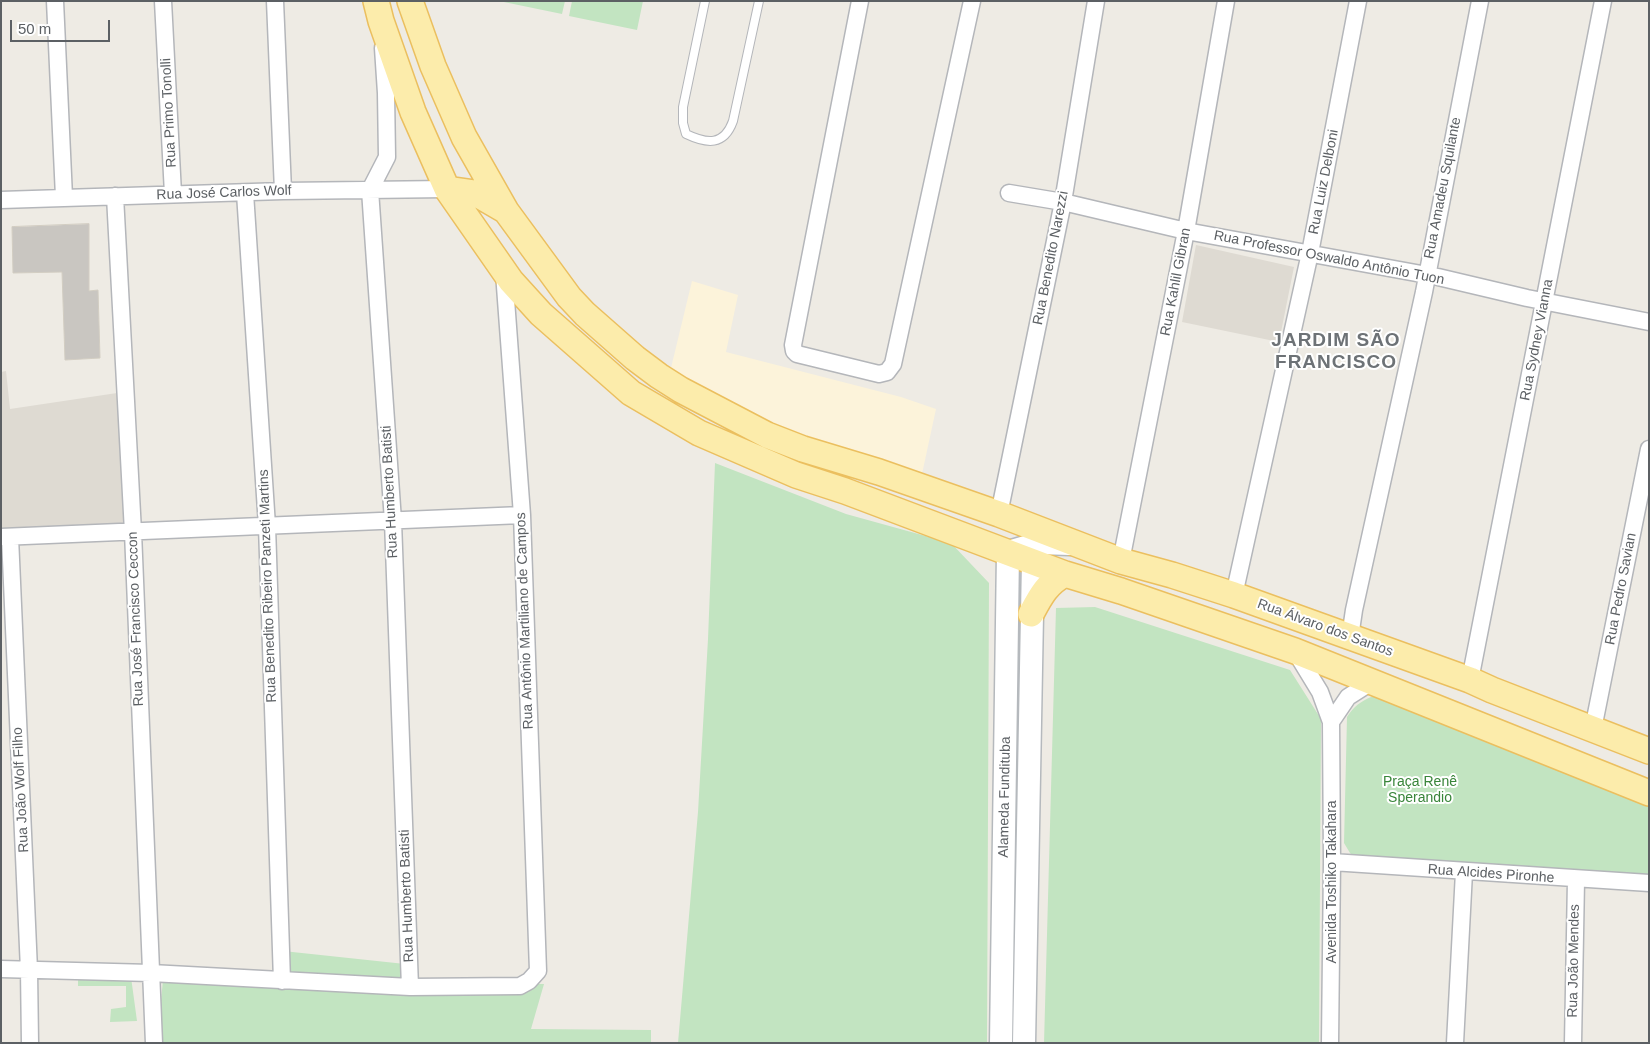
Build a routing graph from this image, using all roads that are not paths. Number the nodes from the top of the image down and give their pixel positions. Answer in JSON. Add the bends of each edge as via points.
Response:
{"nodes":[{"id":1,"x":55,"y":1,"type":"edge"},
{"id":2,"x":163,"y":1,"type":"edge"},
{"id":3,"x":274,"y":1,"type":"edge"},
{"id":4,"x":410,"y":1,"type":"edge"},
{"id":5,"x":706,"y":1,"type":"edge"},
{"id":6,"x":758,"y":1,"type":"edge"},
{"id":7,"x":860,"y":1,"type":"edge"},
{"id":8,"x":972,"y":1,"type":"edge"},
{"id":9,"x":1096,"y":1,"type":"edge"},
{"id":10,"x":1226,"y":1,"type":"edge"},
{"id":11,"x":1358,"y":1,"type":"edge"},
{"id":12,"x":1480,"y":1,"type":"edge"},
{"id":13,"x":1603,"y":1,"type":"edge"},
{"id":14,"x":378,"y":11,"type":"edge"},
{"id":15,"x":447,"y":189,"type":"junction"},
{"id":16,"x":283,"y":190,"type":"junction"},
{"id":17,"x":370,"y":190,"type":"junction"},
{"id":18,"x":1009,"y":192,"type":"dead end"},
{"id":19,"x":245,"y":193,"type":"junction"},
{"id":20,"x":172,"y":194,"type":"junction"},
{"id":21,"x":115,"y":196,"type":"junction"},
{"id":22,"x":64,"y":197,"type":"junction"},
{"id":23,"x":1,"y":200,"type":"edge"},
{"id":24,"x":1063,"y":202,"type":"junction"},
{"id":25,"x":506,"y":211,"type":"junction"},
{"id":26,"x":1186,"y":231,"type":"junction"},
{"id":27,"x":1310,"y":253,"type":"junction"},
{"id":28,"x":504,"y":271,"type":"junction"},
{"id":29,"x":1426,"y":276,"type":"junction"},
{"id":30,"x":1544,"y":302,"type":"junction"},
{"id":31,"x":1649,"y":322,"type":"edge"},
{"id":32,"x":803,"y":449,"type":"junction"},
{"id":33,"x":1649,"y":449,"type":"edge"},
{"id":34,"x":796,"y":475,"type":"junction"},
{"id":35,"x":991,"y":511,"type":"junction"},
{"id":36,"x":522,"y":515,"type":"junction"},
{"id":37,"x":393,"y":521,"type":"junction"},
{"id":38,"x":267,"y":526,"type":"junction"},
{"id":39,"x":133,"y":532,"type":"junction"},
{"id":40,"x":6,"y":537,"type":"edge"},
{"id":41,"x":981,"y":542,"type":"junction"},
{"id":42,"x":1079,"y":545,"type":"junction"},
{"id":43,"x":1022,"y":553,"type":"junction"},
{"id":44,"x":1121,"y":561,"type":"junction"},
{"id":45,"x":1065,"y":574,"type":"junction"},
{"id":46,"x":1234,"y":596,"type":"junction"},
{"id":47,"x":1031,"y":614,"type":"junction"},
{"id":48,"x":1007,"y":626,"type":"junction"},
{"id":49,"x":1350,"y":637,"type":"junction"},
{"id":50,"x":1295,"y":651,"type":"junction"},
{"id":51,"x":1470,"y":680,"type":"junction"},
{"id":52,"x":1373,"y":681,"type":"junction"},
{"id":53,"x":1331,"y":722,"type":"junction"},
{"id":54,"x":1593,"y":729,"type":"junction"},
{"id":55,"x":1649,"y":751,"type":"edge"},
{"id":56,"x":1571,"y":762,"type":"junction"},
{"id":57,"x":1649,"y":793,"type":"edge"},
{"id":58,"x":1332,"y":862,"type":"junction"},
{"id":59,"x":1464,"y":872,"type":"junction"},
{"id":60,"x":1576,"y":880,"type":"junction"},
{"id":61,"x":1649,"y":883,"type":"edge"},
{"id":62,"x":1,"y":969,"type":"edge"},
{"id":63,"x":29,"y":970,"type":"junction"},
{"id":64,"x":151,"y":973,"type":"junction"},
{"id":65,"x":282,"y":981,"type":"junction"},
{"id":66,"x":410,"y":987,"type":"junction"},
{"id":67,"x":30,"y":1043,"type":"edge"},
{"id":68,"x":154,"y":1043,"type":"edge"},
{"id":69,"x":1000,"y":1043,"type":"edge"},
{"id":70,"x":1024,"y":1043,"type":"edge"},
{"id":71,"x":1330,"y":1043,"type":"edge"},
{"id":72,"x":1455,"y":1043,"type":"edge"},
{"id":73,"x":1573,"y":1043,"type":"edge"}],
"edges":[{"from":1,"to":22,"type":"street"},
{"from":2,"to":20,"type":"street","name":"Rua Primo Tonolli"},
{"from":3,"to":16,"type":"street"},
{"from":4,"to":25,"type":"main road","name":"Rua Álvaro dos Santos","via":[[433,66],[464,137]]},
{"from":5,"to":6,"type":"lane","via":[[683,107],[686,134],[700,141],[717,141],[729,132]]},
{"from":7,"to":8,"type":"street","via":[[793,345],[796,354],[880,374],[887,372],[893,364]]},
{"from":9,"to":24,"type":"street","name":"Rua Benedito Narezzi"},
{"from":10,"to":26,"type":"street","name":"Rua Kahlil Gibran"},
{"from":11,"to":27,"type":"street","name":"Rua Luiz Delboni"},
{"from":12,"to":29,"type":"street","name":"Rua Amadeu Squilante"},
{"from":13,"to":30,"type":"street","name":"Rua Sydney Vianna"},
{"from":14,"to":15,"type":"main road","via":[[413,112]]},
{"from":14,"to":17,"type":"street","via":[[386,93],[387,157]]},
{"from":15,"to":17,"type":"street","name":"Rua José Carlos Wolf"},
{"from":15,"to":25,"type":"main road","via":[[474,193]]},
{"from":15,"to":28,"type":"main road"},
{"from":16,"to":17,"type":"street","name":"Rua José Carlos Wolf"},
{"from":16,"to":19,"type":"street","name":"Rua José Carlos Wolf"},
{"from":17,"to":37,"type":"street","name":"Rua Humberto Batisti"},
{"from":18,"to":24,"type":"street","name":"Rua Professor Oswaldo Antônio Tuon"},
{"from":19,"to":20,"type":"street","name":"Rua José Carlos Wolf"},
{"from":19,"to":38,"type":"street","name":"Rua Benedito Ribeiro Panzeti Martins"},
{"from":20,"to":21,"type":"street","name":"Rua José Carlos Wolf"},
{"from":21,"to":22,"type":"street","name":"Rua José Carlos Wolf"},
{"from":21,"to":39,"type":"street","name":"Rua José Francisco Ceccon"},
{"from":22,"to":23,"type":"street","name":"Rua José Carlos Wolf"},
{"from":24,"to":26,"type":"street","name":"Rua Professor Oswaldo Antônio Tuon"},
{"from":24,"to":35,"type":"street","name":"Rua Benedito Narezzi"},
{"from":25,"to":32,"type":"main road","name":"Rua Álvaro dos Santos","via":[[569,297],[635,358],[681,390],[767,435]]},
{"from":26,"to":27,"type":"street","name":"Rua Professor Oswaldo Antônio Tuon"},
{"from":26,"to":44,"type":"street","name":"Rua Kahlil Gibran"},
{"from":27,"to":29,"type":"street","name":"Rua Professor Oswaldo Antônio Tuon"},
{"from":27,"to":46,"type":"street","name":"Rua Luiz Delboni"},
{"from":28,"to":34,"type":"main road","via":[[541,314],[631,393],[699,433]]},
{"from":28,"to":36,"type":"street","name":"Rua Antônio Martiliano de Campos"},
{"from":29,"to":30,"type":"street","name":"Rua Professor Oswaldo Antônio Tuon"},
{"from":29,"to":49,"type":"street","name":"Rua Amadeu Squilante"},
{"from":30,"to":31,"type":"street","name":"Rua Professor Oswaldo Antônio Tuon"},
{"from":30,"to":51,"type":"street","name":"Rua Sydney Vianna"},
{"from":32,"to":34,"type":"main road"},
{"from":32,"to":35,"type":"main road","name":"Rua Álvaro dos Santos"},
{"from":33,"to":54,"type":"street","name":"Rua Pedro Savian"},
{"from":34,"to":41,"type":"main road"},
{"from":35,"to":42,"type":"main road","name":"Rua Álvaro dos Santos"},
{"from":35,"to":43,"type":"main road"},
{"from":36,"to":37,"type":"street"},
{"from":36,"to":66,"type":"street","name":"Rua Antônio Martiliano de Campos","via":[[538,971],[520,986]]},
{"from":37,"to":38,"type":"street"},
{"from":37,"to":66,"type":"street","name":"Rua Humberto Batisti"},
{"from":38,"to":39,"type":"street"},
{"from":38,"to":65,"type":"street","name":"Rua Benedito Ribeiro Panzeti Martins"},
{"from":39,"to":40,"type":"street"},
{"from":39,"to":64,"type":"street","name":"Rua José Francisco Ceccon"},
{"from":40,"to":63,"type":"street","name":"Rua João Wolf Filho"},
{"from":41,"to":43,"type":"main road"},
{"from":41,"to":48,"type":"main road","via":[[992,556],[1000,575]]},
{"from":42,"to":43,"type":"main road","via":[[1039,543]]},
{"from":42,"to":44,"type":"main road","name":"Rua Álvaro dos Santos"},
{"from":43,"to":45,"type":"main road"},
{"from":43,"to":47,"type":"main road","name":"Alameda Fundituba"},
{"from":43,"to":48,"type":"main road","name":"Alameda Fundituba"},
{"from":44,"to":46,"type":"main road","name":"Rua Álvaro dos Santos","via":[[1172,574]]},
{"from":45,"to":47,"type":"main road","via":[[1042,592]]},
{"from":45,"to":50,"type":"main road"},
{"from":46,"to":49,"type":"main road","name":"Rua Álvaro dos Santos"},
{"from":47,"to":70,"type":"main road","name":"Alameda Fundituba"},
{"from":48,"to":69,"type":"main road","name":"Alameda Fundituba"},
{"from":49,"to":51,"type":"main road","name":"Rua Álvaro dos Santos"},
{"from":50,"to":52,"type":"main road"},
{"from":50,"to":53,"type":"street","name":"Avenida Toshiko Takahara","via":[[1320,692]]},
{"from":51,"to":54,"type":"main road","name":"Rua Álvaro dos Santos"},
{"from":52,"to":53,"type":"street","via":[[1348,698]]},
{"from":52,"to":56,"type":"main road"},
{"from":53,"to":58,"type":"street","name":"Avenida Toshiko Takahara"},
{"from":54,"to":55,"type":"main road","name":"Rua Álvaro dos Santos"},
{"from":54,"to":56,"type":"main road"},
{"from":56,"to":57,"type":"main road"},
{"from":58,"to":59,"type":"street","name":"Rua Alcides Pironhe"},
{"from":58,"to":71,"type":"street","name":"Avenida Toshiko Takahara"},
{"from":59,"to":60,"type":"street","name":"Rua Alcides Pironhe"},
{"from":59,"to":72,"type":"street"},
{"from":60,"to":61,"type":"street","name":"Rua Alcides Pironhe"},
{"from":60,"to":73,"type":"street","name":"Rua João Mendes"},
{"from":62,"to":63,"type":"street"},
{"from":63,"to":64,"type":"street"},
{"from":63,"to":67,"type":"street","name":"Rua João Wolf Filho"},
{"from":64,"to":65,"type":"street"},
{"from":64,"to":68,"type":"street","name":"Rua José Francisco Ceccon"},
{"from":65,"to":66,"type":"street"}]}
